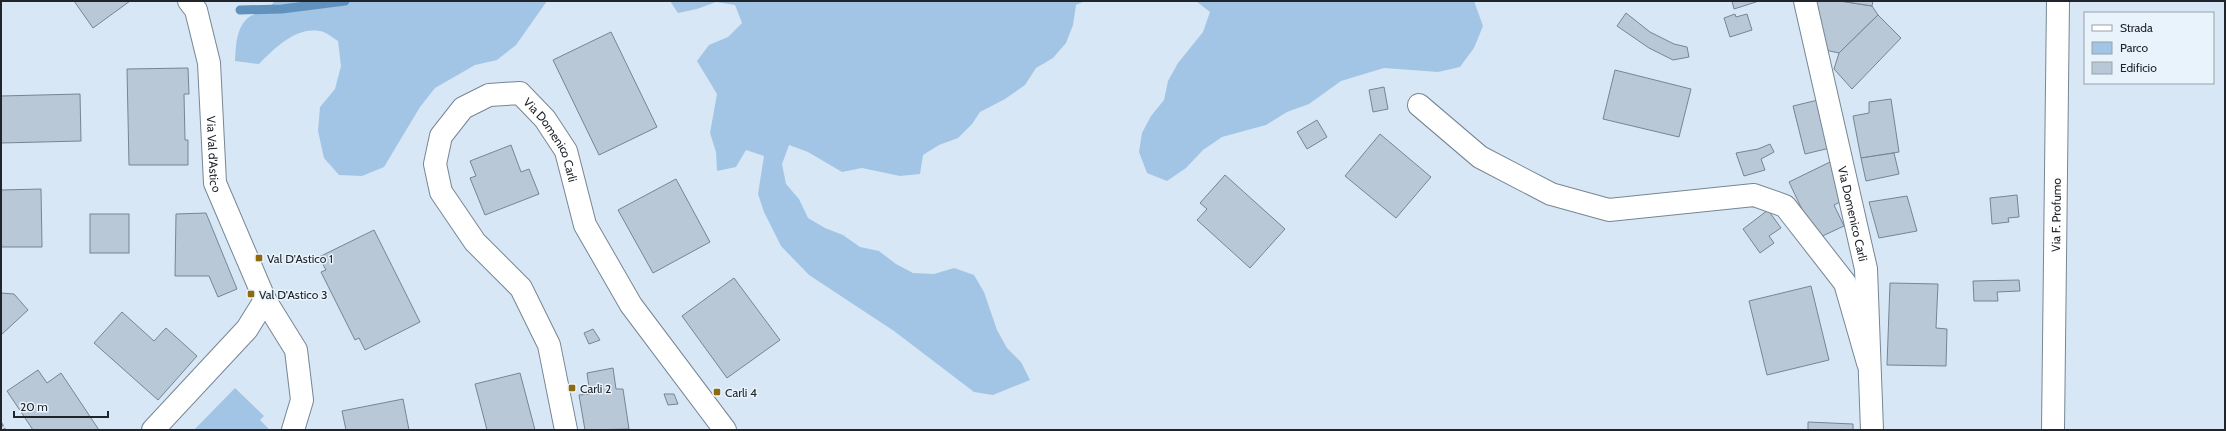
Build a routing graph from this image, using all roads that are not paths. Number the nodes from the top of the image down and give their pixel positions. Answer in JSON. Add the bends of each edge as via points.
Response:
{"nodes":[{"id":1,"x":188,"y":1,"type":"edge"},
{"id":2,"x":1805,"y":1,"type":"edge"},
{"id":3,"x":2058,"y":1,"type":"edge"},
{"id":4,"x":1419,"y":105,"type":"dead end"},
{"id":5,"x":265,"y":300,"type":"junction"},
{"id":6,"x":1868,"y":363,"type":"junction"},
{"id":7,"x":153,"y":430,"type":"edge"},
{"id":8,"x":293,"y":430,"type":"edge"},
{"id":9,"x":566,"y":430,"type":"edge"},
{"id":10,"x":725,"y":430,"type":"edge"},
{"id":11,"x":1872,"y":430,"type":"edge"},
{"id":12,"x":2053,"y":430,"type":"edge"}],
"edges":[{"from":1,"to":5,"type":"street","name":"Via Val d'Astico","via":[[196,10],[209,63],[215,183]]},
{"from":2,"to":6,"type":"street","name":"Via Domenico Carli","via":[[1866,269]]},
{"from":3,"to":12,"type":"street","name":"Via F. Profumo"},
{"from":4,"to":6,"type":"street","via":[[1480,157],[1551,194],[1608,210],[1754,195],[1785,206],[1846,283]]},
{"from":5,"to":7,"type":"street","via":[[247,329]]},
{"from":5,"to":8,"type":"street","name":"Via Val d'Astico","via":[[296,350],[302,400]]},
{"from":6,"to":11,"type":"street","name":"Via Domenico Carli"},
{"from":9,"to":10,"type":"street","name":"Via Domenico Carli","via":[[549,345],[521,288],[475,242],[441,192],[435,164],[441,136],[463,108],[489,95],[520,93],[546,119],[566,151],[585,225],[631,305]]}]}
